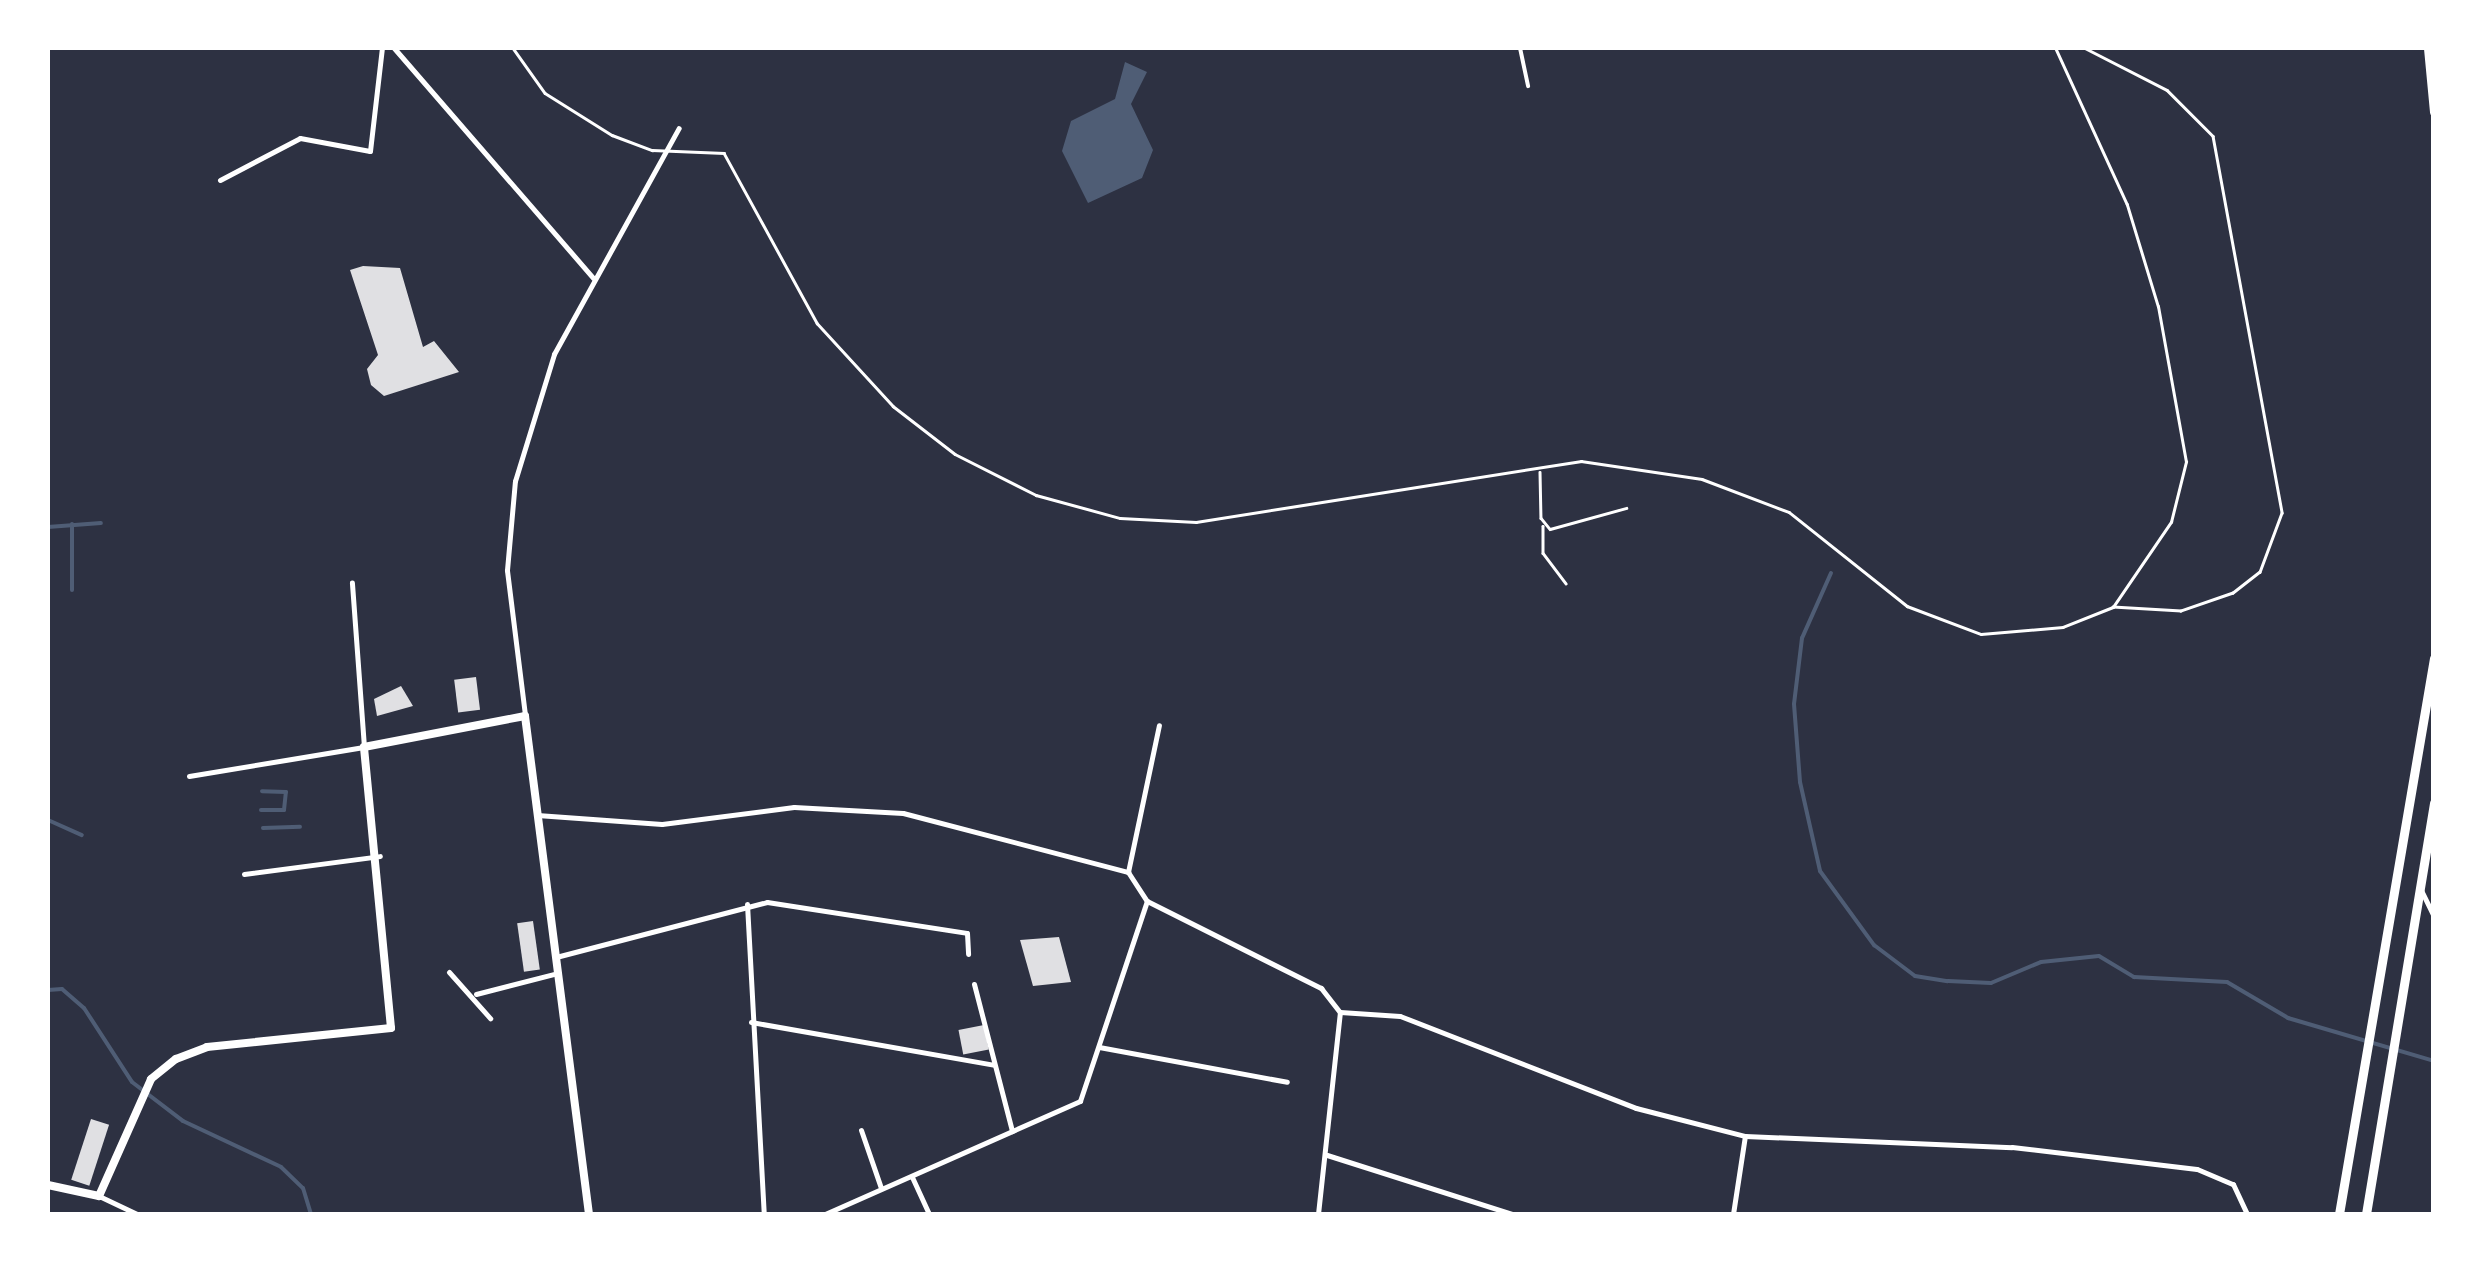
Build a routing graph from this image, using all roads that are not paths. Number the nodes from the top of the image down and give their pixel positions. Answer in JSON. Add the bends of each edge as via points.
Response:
{"nodes":[{"id":1,"x":382,"y":48,"type":"edge"},
{"id":2,"x":394,"y":48,"type":"edge"},
{"id":3,"x":513,"y":48,"type":"edge"},
{"id":4,"x":1520,"y":48,"type":"edge"},
{"id":5,"x":2055,"y":48,"type":"edge"},
{"id":6,"x":2085,"y":48,"type":"edge"},
{"id":7,"x":2428,"y":48,"type":"edge"},
{"id":8,"x":1528,"y":86,"type":"dead end"},
{"id":9,"x":2434,"y":112,"type":"edge"},
{"id":10,"x":679,"y":128,"type":"dead end"},
{"id":11,"x":671,"y":149,"type":"junction"},
{"id":12,"x":220,"y":180,"type":"dead end"},
{"id":13,"x":593,"y":278,"type":"junction"},
{"id":14,"x":1540,"y":469,"type":"junction"},
{"id":15,"x":1626,"y":508,"type":"dead end"},
{"id":16,"x":1544,"y":525,"type":"junction"},
{"id":17,"x":352,"y":582,"type":"dead end"},
{"id":18,"x":1566,"y":583,"type":"dead end"},
{"id":19,"x":2113,"y":607,"type":"junction"},
{"id":20,"x":2434,"y":658,"type":"edge"},
{"id":21,"x":525,"y":716,"type":"junction"},
{"id":22,"x":1159,"y":725,"type":"dead end"},
{"id":23,"x":364,"y":747,"type":"junction"},
{"id":24,"x":189,"y":776,"type":"dead end"},
{"id":25,"x":2434,"y":802,"type":"edge"},
{"id":26,"x":538,"y":815,"type":"junction"},
{"id":27,"x":380,"y":856,"type":"junction"},
{"id":28,"x":1128,"y":872,"type":"junction"},
{"id":29,"x":244,"y":874,"type":"dead end"},
{"id":30,"x":2419,"y":887,"type":"junction"},
{"id":31,"x":1147,"y":901,"type":"junction"},
{"id":32,"x":747,"y":904,"type":"junction"},
{"id":33,"x":2434,"y":917,"type":"edge"},
{"id":34,"x":968,"y":954,"type":"dead end"},
{"id":35,"x":556,"y":957,"type":"junction"},
{"id":36,"x":449,"y":972,"type":"dead end"},
{"id":37,"x":558,"y":973,"type":"junction"},
{"id":38,"x":974,"y":984,"type":"dead end"},
{"id":39,"x":476,"y":994,"type":"junction"},
{"id":40,"x":1340,"y":1012,"type":"junction"},
{"id":41,"x":490,"y":1018,"type":"dead end"},
{"id":42,"x":751,"y":1022,"type":"junction"},
{"id":43,"x":1099,"y":1048,"type":"junction"},
{"id":44,"x":994,"y":1064,"type":"junction"},
{"id":45,"x":1288,"y":1082,"type":"dead end"},
{"id":46,"x":861,"y":1130,"type":"dead end"},
{"id":47,"x":1012,"y":1133,"type":"junction"},
{"id":48,"x":1745,"y":1136,"type":"junction"},
{"id":49,"x":1327,"y":1156,"type":"junction"},
{"id":50,"x":912,"y":1177,"type":"junction"},
{"id":51,"x":48,"y":1185,"type":"edge"},
{"id":52,"x":881,"y":1188,"type":"junction"},
{"id":53,"x":100,"y":1196,"type":"junction"},
{"id":54,"x":137,"y":1214,"type":"edge"},
{"id":55,"x":589,"y":1214,"type":"edge"},
{"id":56,"x":764,"y":1214,"type":"edge"},
{"id":57,"x":825,"y":1214,"type":"edge"},
{"id":58,"x":929,"y":1214,"type":"edge"},
{"id":59,"x":1318,"y":1214,"type":"edge"},
{"id":60,"x":1512,"y":1214,"type":"edge"},
{"id":61,"x":1733,"y":1214,"type":"edge"},
{"id":62,"x":2247,"y":1214,"type":"edge"},
{"id":63,"x":2339,"y":1214,"type":"edge"},
{"id":64,"x":2366,"y":1214,"type":"edge"}],
"edges":[{"from":1,"to":12,"type":"street","via":[[370,150],[300,138]]},
{"from":2,"to":13,"type":"street"},
{"from":3,"to":11,"type":"lane","via":[[524,71],[574,112],[635,145]]},
{"from":4,"to":8,"type":"street"},
{"from":5,"to":19,"type":"lane","via":[[2127,205],[2158,307],[2186,462],[2172,522]]},
{"from":6,"to":19,"type":"lane","via":[[2168,90],[2213,136],[2281,496],[2276,545],[2233,592],[2180,611]]},
{"from":7,"to":9,"type":"highway"},
{"from":10,"to":11,"type":"street"},
{"from":11,"to":13,"type":"street"},
{"from":11,"to":14,"type":"lane","via":[[724,153],[785,277],[893,406],[955,454],[1036,495],[1120,518],[1196,522]]},
{"from":13,"to":21,"type":"street","via":[[534,406],[508,517]]},
{"from":14,"to":16,"type":"lane"},
{"from":14,"to":19,"type":"lane","via":[[1581,461],[1702,479],[1789,512],[1907,606],[1980,634],[2063,627]]},
{"from":15,"to":16,"type":"lane","via":[[1565,531]]},
{"from":16,"to":18,"type":"lane","via":[[1543,553]]},
{"from":17,"to":23,"type":"street","via":[[352,680]]},
{"from":20,"to":63,"type":"highway"},
{"from":21,"to":23,"type":"street"},
{"from":21,"to":26,"type":"street"},
{"from":22,"to":28,"type":"street"},
{"from":23,"to":24,"type":"street"},
{"from":23,"to":27,"type":"street"},
{"from":25,"to":30,"type":"highway"},
{"from":26,"to":28,"type":"street","via":[[662,824],[869,808]]},
{"from":26,"to":35,"type":"street"},
{"from":27,"to":29,"type":"street"},
{"from":27,"to":53,"type":"street","via":[[391,1028],[208,1047],[151,1079]]},
{"from":28,"to":31,"type":"street"},
{"from":30,"to":33,"type":"street"},
{"from":30,"to":64,"type":"highway"},
{"from":31,"to":40,"type":"street","via":[[1322,988]]},
{"from":31,"to":43,"type":"street"},
{"from":32,"to":34,"type":"street","via":[[967,933]]},
{"from":32,"to":35,"type":"street"},
{"from":32,"to":42,"type":"street"},
{"from":35,"to":37,"type":"street"},
{"from":36,"to":39,"type":"street"},
{"from":37,"to":39,"type":"street"},
{"from":37,"to":55,"type":"street"},
{"from":38,"to":44,"type":"street"},
{"from":39,"to":41,"type":"street"},
{"from":40,"to":48,"type":"street","via":[[1436,1027],[1636,1108]]},
{"from":40,"to":49,"type":"street"},
{"from":42,"to":44,"type":"street"},
{"from":42,"to":56,"type":"street"},
{"from":43,"to":45,"type":"street"},
{"from":43,"to":47,"type":"street","via":[[1080,1101]]},
{"from":44,"to":47,"type":"street"},
{"from":46,"to":52,"type":"street"},
{"from":47,"to":50,"type":"street"},
{"from":48,"to":61,"type":"street"},
{"from":48,"to":62,"type":"street","via":[[2012,1146],[2196,1169],[2233,1184]]},
{"from":49,"to":59,"type":"street"},
{"from":49,"to":60,"type":"street"},
{"from":50,"to":52,"type":"street"},
{"from":50,"to":58,"type":"street"},
{"from":51,"to":53,"type":"street"},
{"from":52,"to":57,"type":"street"},
{"from":53,"to":54,"type":"street"}]}
